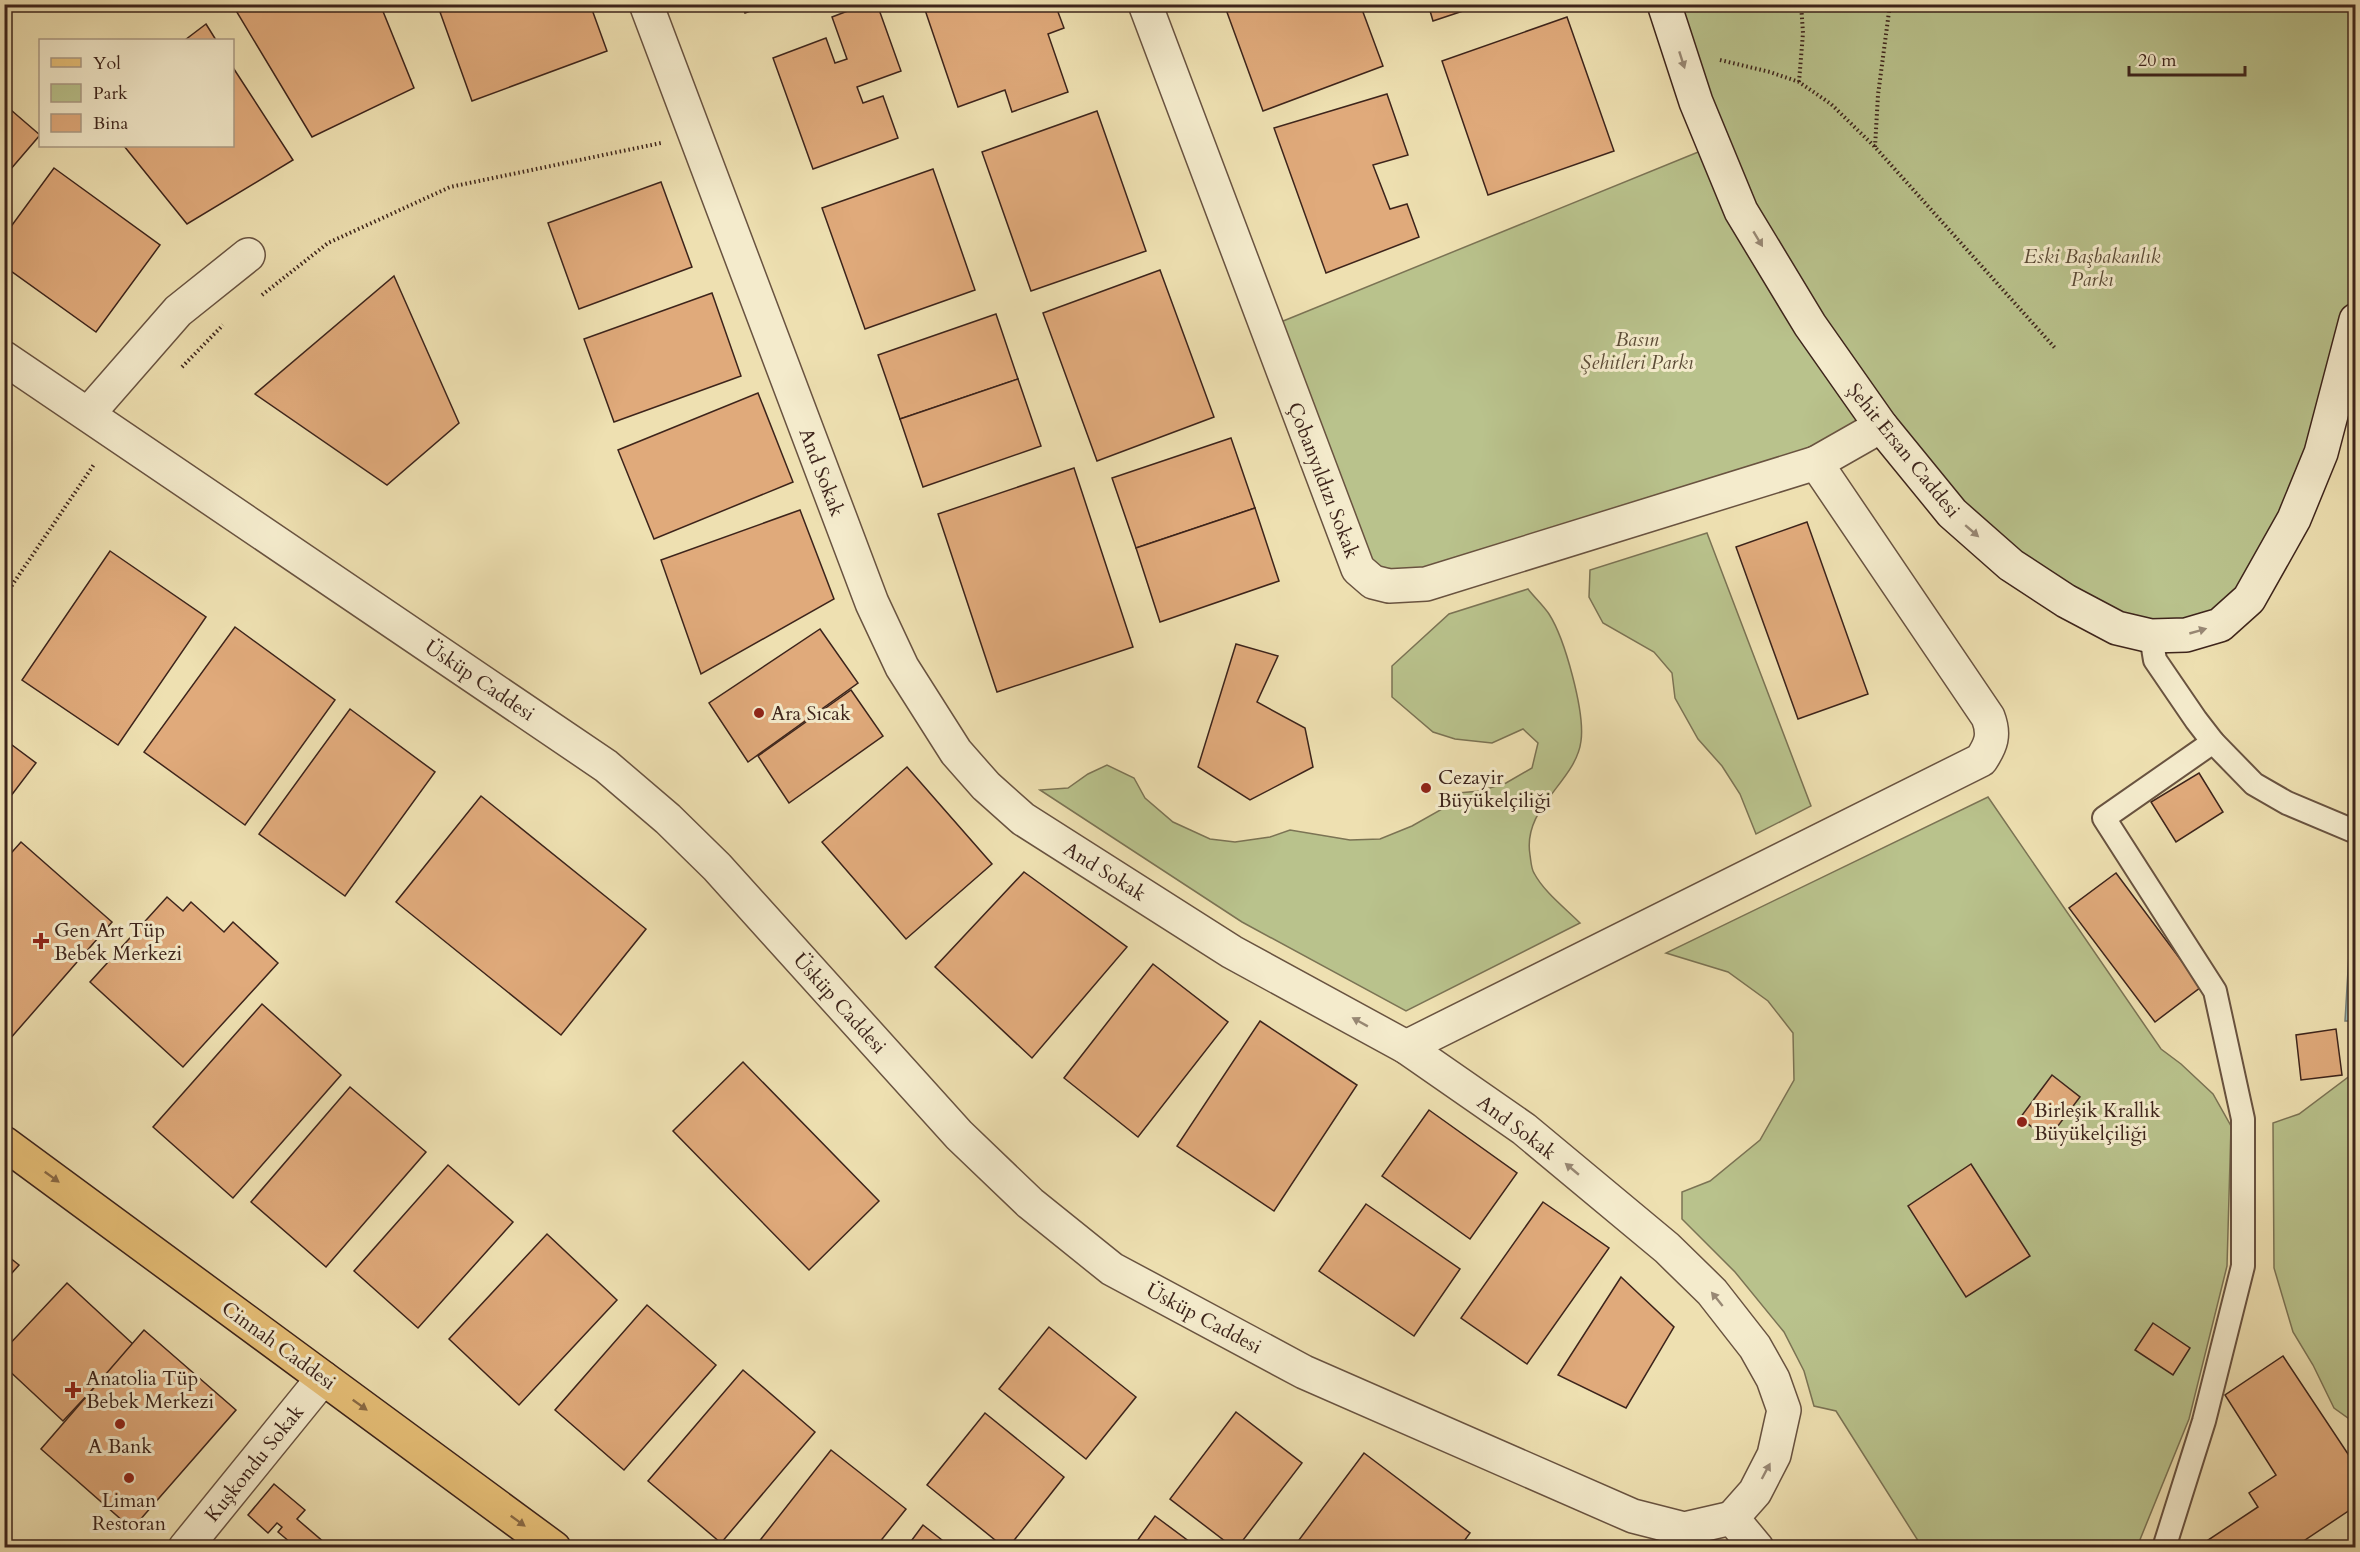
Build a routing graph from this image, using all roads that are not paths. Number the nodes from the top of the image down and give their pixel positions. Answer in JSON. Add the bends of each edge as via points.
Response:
{"nodes":[{"id":1,"x":646,"y":4,"type":"edge"},
{"id":2,"x":1145,"y":4,"type":"edge"},
{"id":3,"x":1664,"y":4,"type":"edge"},
{"id":4,"x":248,"y":255,"type":"dead end"},
{"id":5,"x":2355,"y":320,"type":"edge"},
{"id":6,"x":4,"y":358,"type":"edge"},
{"id":7,"x":88,"y":414,"type":"junction"},
{"id":8,"x":1881,"y":426,"type":"junction"},
{"id":9,"x":1816,"y":463,"type":"junction"},
{"id":10,"x":2151,"y":636,"type":"junction"},
{"id":11,"x":2213,"y":742,"type":"junction"},
{"id":12,"x":2355,"y":832,"type":"edge"},
{"id":13,"x":1406,"y":1047,"type":"junction"},
{"id":14,"x":4,"y":1143,"type":"edge"},
{"id":15,"x":322,"y":1378,"type":"junction"},
{"id":16,"x":1732,"y":1518,"type":"junction"},
{"id":17,"x":185,"y":1548,"type":"edge"},
{"id":18,"x":554,"y":1548,"type":"edge"},
{"id":19,"x":1757,"y":1548,"type":"edge"},
{"id":20,"x":2163,"y":1548,"type":"edge"}],
"edges":[{"from":13,"to":1,"type":"street","name":"And Sokak","one_way":true,"via":[[1232,952],[1023,819],[956,752],[902,667],[873,603]]},
{"from":2,"to":9,"type":"street","name":"Çobanyıldızı Sokak","via":[[1358,569],[1373,582],[1389,586],[1426,584]]},
{"from":3,"to":8,"type":"street","name":"Şehit Ersan Caddesi","one_way":true,"via":[[1696,102],[1741,212],[1810,326]]},
{"from":4,"to":7,"type":"street","via":[[178,311]]},
{"from":10,"to":5,"type":"street","name":"Şehit Ersan Caddesi","one_way":true,"via":[[2186,635],[2220,626],[2249,599],[2294,519],[2321,453]]},
{"from":6,"to":7,"type":"street","name":"Üsküp Caddesi"},
{"from":7,"to":16,"type":"street","name":"Üsküp Caddesi","via":[[606,766],[717,867],[958,1135],[1030,1203],[1112,1269],[1304,1372],[1633,1516],[1684,1529]]},
{"from":8,"to":9,"type":"street","name":"Çobanyıldızı Sokak"},
{"from":8,"to":10,"type":"street","name":"Şehit Ersan Caddesi","one_way":true,"via":[[1952,513],[2012,565],[2066,601],[2117,628]]},
{"from":9,"to":13,"type":"street","via":[[1988,717],[1992,738],[1981,760]]},
{"from":10,"to":11,"type":"lane","via":[[2155,660]]},
{"from":11,"to":12,"type":"lane","via":[[2254,784]]},
{"from":11,"to":20,"type":"lane","via":[[2104,818],[2215,991],[2243,1119],[2243,1266],[2204,1421]]},
{"from":16,"to":13,"type":"street","name":"And Sokak","one_way":true,"via":[[1755,1491],[1774,1455],[1784,1410],[1755,1347],[1712,1292],[1667,1248],[1524,1129]]},
{"from":14,"to":15,"type":"main road","name":"Cinnah Caddesi","one_way":true},
{"from":15,"to":17,"type":"street","name":"Kuşkondu Sokak"},
{"from":15,"to":18,"type":"main road","name":"Cinnah Caddesi","one_way":true},
{"from":16,"to":19,"type":"street"}]}
